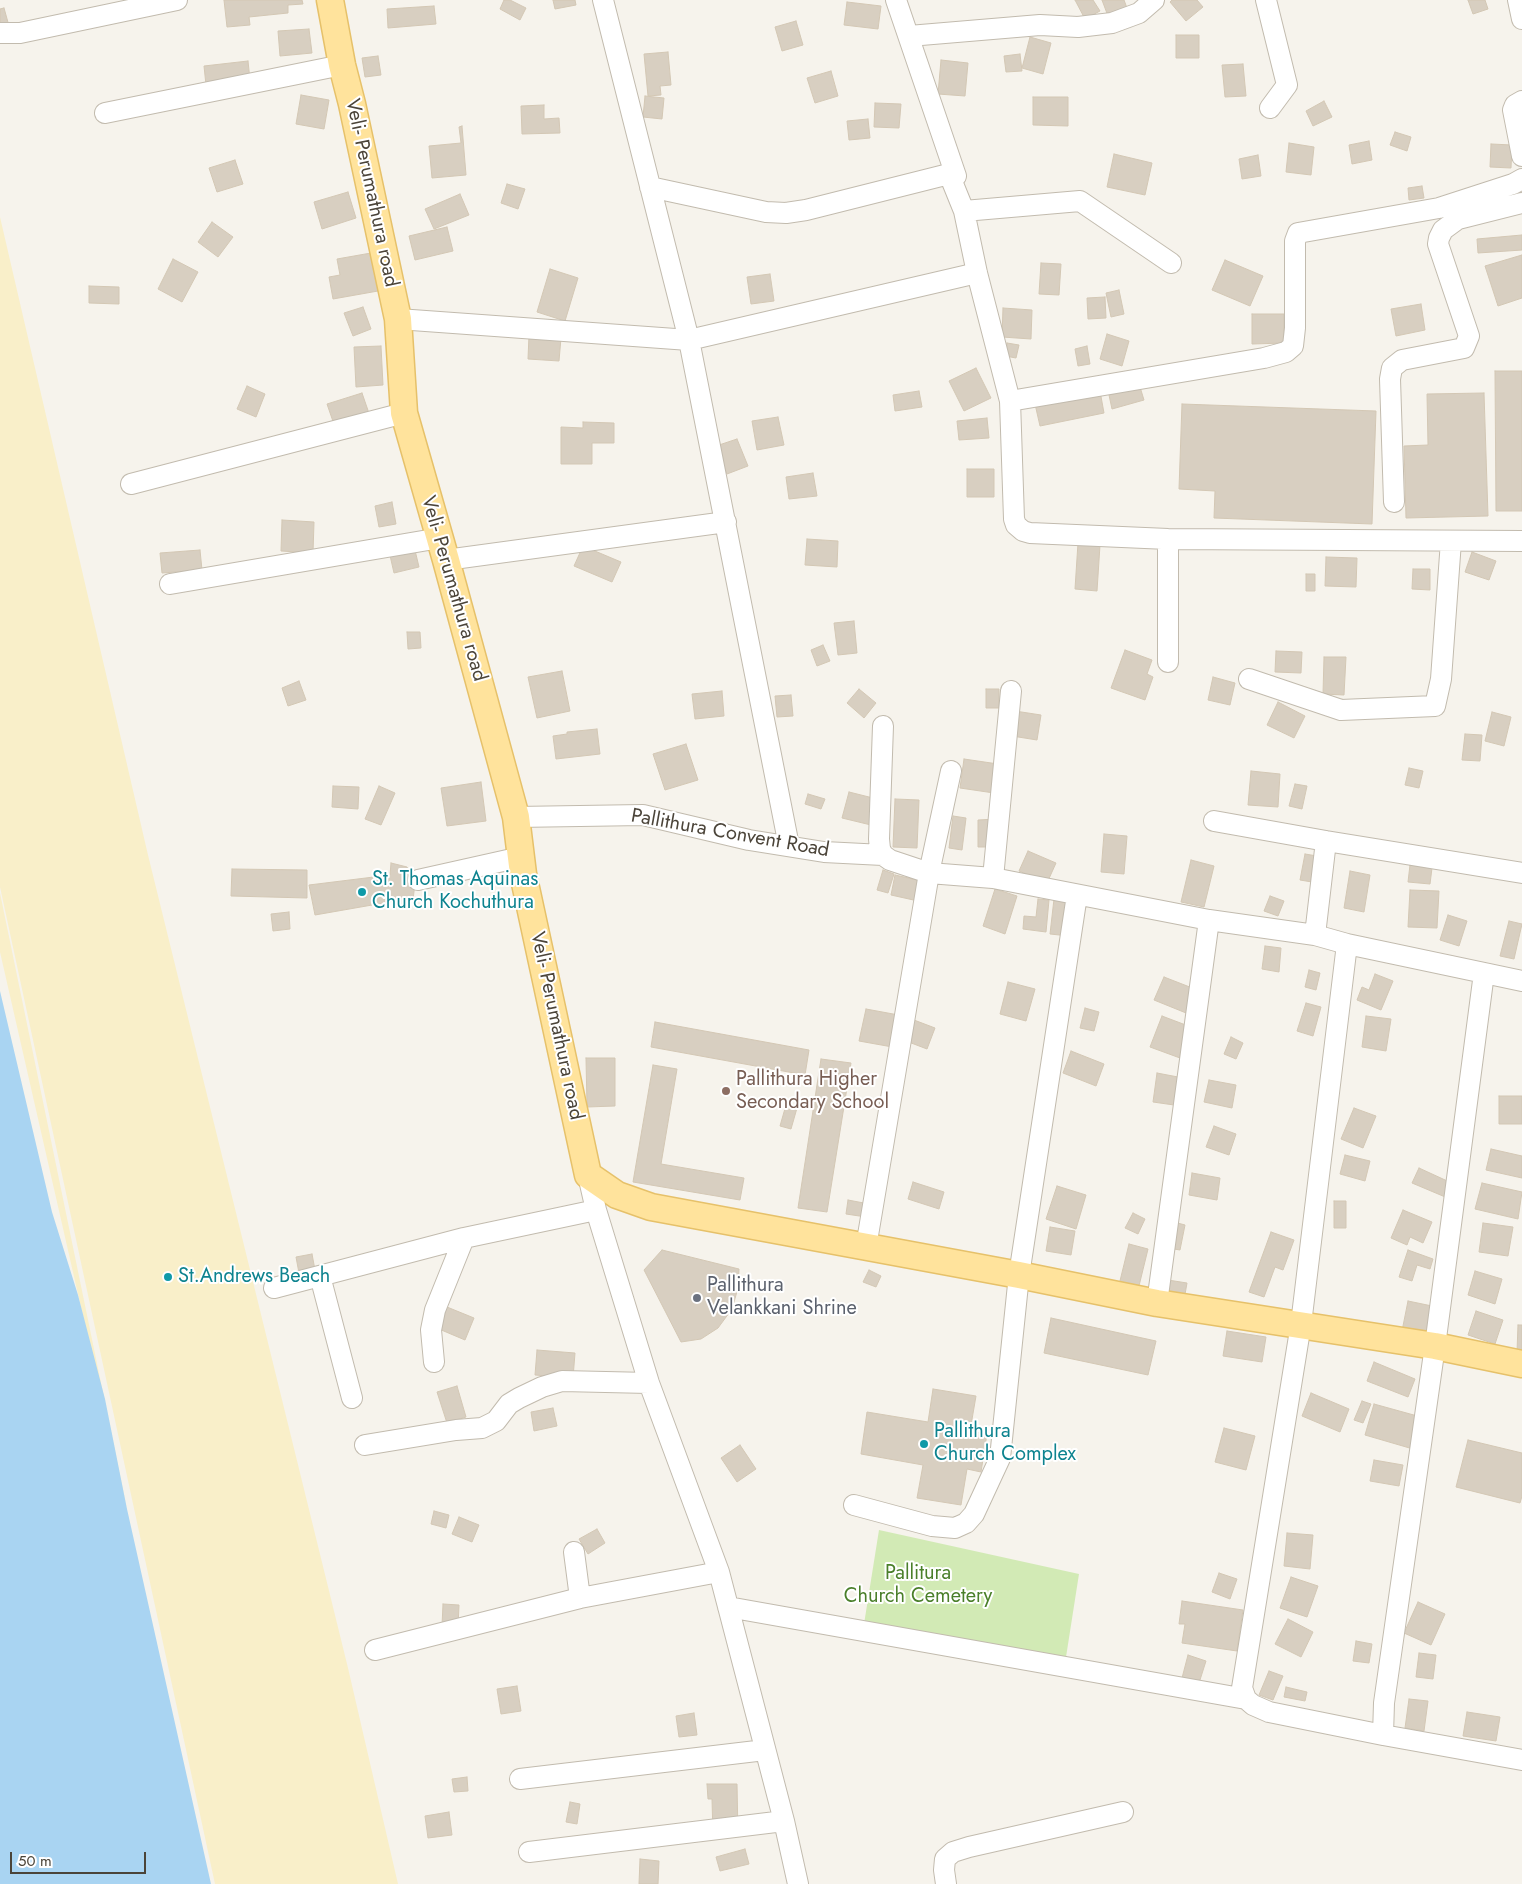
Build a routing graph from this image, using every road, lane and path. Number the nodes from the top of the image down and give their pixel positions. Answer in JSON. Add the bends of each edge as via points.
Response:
{"nodes":[{"id":1,"x":177,"y":0,"type":"edge"},
{"id":2,"x":330,"y":0,"type":"edge"},
{"id":3,"x":603,"y":0,"type":"edge"},
{"id":4,"x":896,"y":0,"type":"edge"},
{"id":5,"x":1154,"y":0,"type":"edge"},
{"id":6,"x":1266,"y":0,"type":"edge"},
{"id":7,"x":1518,"y":0,"type":"edge"},
{"id":8,"x":1522,"y":19,"type":"edge"},
{"id":9,"x":0,"y":33,"type":"edge"},
{"id":10,"x":909,"y":36,"type":"junction"},
{"id":11,"x":342,"y":64,"type":"junction"},
{"id":12,"x":1522,"y":101,"type":"edge"},
{"id":13,"x":1270,"y":108,"type":"dead end"},
{"id":14,"x":105,"y":113,"type":"dead end"},
{"id":15,"x":1522,"y":156,"type":"edge"},
{"id":16,"x":949,"y":174,"type":"junction"},
{"id":17,"x":1522,"y":180,"type":"edge"},
{"id":18,"x":650,"y":187,"type":"junction"},
{"id":19,"x":1522,"y":203,"type":"edge"},
{"id":20,"x":1440,"y":208,"type":"junction"},
{"id":21,"x":964,"y":211,"type":"junction"},
{"id":22,"x":1443,"y":230,"type":"junction"},
{"id":23,"x":1171,"y":263,"type":"dead end"},
{"id":24,"x":977,"y":273,"type":"junction"},
{"id":25,"x":398,"y":319,"type":"junction"},
{"id":26,"x":689,"y":340,"type":"junction"},
{"id":27,"x":1010,"y":401,"type":"junction"},
{"id":28,"x":404,"y":413,"type":"junction"},
{"id":29,"x":131,"y":484,"type":"dead end"},
{"id":30,"x":1394,"y":502,"type":"dead end"},
{"id":31,"x":726,"y":522,"type":"junction"},
{"id":32,"x":1168,"y":539,"type":"junction"},
{"id":33,"x":1451,"y":541,"type":"junction"},
{"id":34,"x":1522,"y":541,"type":"edge"},
{"id":35,"x":443,"y":549,"type":"junction"},
{"id":36,"x":170,"y":584,"type":"dead end"},
{"id":37,"x":1168,"y":662,"type":"dead end"},
{"id":38,"x":1249,"y":679,"type":"dead end"},
{"id":39,"x":1011,"y":691,"type":"dead end"},
{"id":40,"x":883,"y":726,"type":"dead end"},
{"id":41,"x":951,"y":771,"type":"dead end"},
{"id":42,"x":516,"y":816,"type":"junction"},
{"id":43,"x":1214,"y":821,"type":"dead end"},
{"id":44,"x":1326,"y":841,"type":"junction"},
{"id":45,"x":789,"y":846,"type":"junction"},
{"id":46,"x":883,"y":856,"type":"junction"},
{"id":47,"x":521,"y":857,"type":"junction"},
{"id":48,"x":1522,"y":873,"type":"edge"},
{"id":49,"x":930,"y":874,"type":"junction"},
{"id":50,"x":992,"y":878,"type":"junction"},
{"id":51,"x":418,"y":880,"type":"dead end"},
{"id":52,"x":1077,"y":895,"type":"junction"},
{"id":53,"x":1209,"y":920,"type":"junction"},
{"id":54,"x":1315,"y":935,"type":"junction"},
{"id":55,"x":1347,"y":944,"type":"junction"},
{"id":56,"x":1484,"y":973,"type":"junction"},
{"id":57,"x":1522,"y":981,"type":"edge"},
{"id":58,"x":588,"y":1176,"type":"junction"},
{"id":59,"x":596,"y":1210,"type":"junction"},
{"id":60,"x":464,"y":1238,"type":"junction"},
{"id":61,"x":866,"y":1247,"type":"junction"},
{"id":62,"x":1019,"y":1275,"type":"junction"},
{"id":63,"x":320,"y":1276,"type":"junction"},
{"id":64,"x":274,"y":1288,"type":"dead end"},
{"id":65,"x":1157,"y":1302,"type":"junction"},
{"id":66,"x":1301,"y":1324,"type":"junction"},
{"id":67,"x":1435,"y":1346,"type":"junction"},
{"id":68,"x":434,"y":1362,"type":"dead end"},
{"id":69,"x":1522,"y":1364,"type":"edge"},
{"id":70,"x":648,"y":1383,"type":"junction"},
{"id":71,"x":352,"y":1398,"type":"dead end"},
{"id":72,"x":365,"y":1445,"type":"dead end"},
{"id":73,"x":854,"y":1505,"type":"dead end"},
{"id":74,"x":574,"y":1552,"type":"dead end"},
{"id":75,"x":719,"y":1572,"type":"junction"},
{"id":76,"x":580,"y":1598,"type":"junction"},
{"id":77,"x":728,"y":1607,"type":"junction"},
{"id":78,"x":376,"y":1650,"type":"dead end"},
{"id":79,"x":1246,"y":1699,"type":"junction"},
{"id":80,"x":1383,"y":1735,"type":"junction"},
{"id":81,"x":765,"y":1750,"type":"junction"},
{"id":82,"x":1521,"y":1756,"type":"edge"},
{"id":83,"x":520,"y":1779,"type":"dead end"},
{"id":84,"x":1123,"y":1812,"type":"dead end"},
{"id":85,"x":784,"y":1822,"type":"junction"},
{"id":86,"x":529,"y":1852,"type":"dead end"},
{"id":87,"x":798,"y":1884,"type":"edge"},
{"id":88,"x":946,"y":1884,"type":"edge"}],
"edges":[{"from":1,"to":9,"type":"street","via":[[20,33]]},
{"from":2,"to":11,"type":"main road","name":"Veli- Perumathura road"},
{"from":3,"to":18,"type":"street"},
{"from":4,"to":10,"type":"street"},
{"from":5,"to":10,"type":"street","via":[[1139,13],[1112,23],[1078,27],[1040,25]]},
{"from":6,"to":13,"type":"street","via":[[1287,85]]},
{"from":7,"to":8,"type":"street"},
{"from":10,"to":16,"type":"street","via":[[956,176]]},
{"from":11,"to":14,"type":"street"},
{"from":11,"to":25,"type":"main road","name":"Veli- Perumathura road"},
{"from":12,"to":15,"type":"street","via":[[1515,105],[1513,116]]},
{"from":16,"to":18,"type":"street","via":[[786,214]]},
{"from":16,"to":21,"type":"street"},
{"from":17,"to":20,"type":"street"},
{"from":18,"to":26,"type":"street"},
{"from":19,"to":22,"type":"street","via":[[1458,219]]},
{"from":20,"to":22,"type":"street"},
{"from":20,"to":27,"type":"street","via":[[1298,233],[1295,241],[1293,346],[1286,352]]},
{"from":21,"to":23,"type":"street","via":[[1080,201]]},
{"from":21,"to":24,"type":"street"},
{"from":22,"to":30,"type":"street","via":[[1438,244],[1469,336],[1464,348],[1402,360],[1392,368]]},
{"from":24,"to":26,"type":"street"},
{"from":24,"to":27,"type":"street"},
{"from":25,"to":26,"type":"street"},
{"from":25,"to":28,"type":"main road","name":"Veli- Perumathura road"},
{"from":26,"to":31,"type":"street"},
{"from":27,"to":32,"type":"street","via":[[1016,525],[1030,533]]},
{"from":28,"to":29,"type":"street"},
{"from":28,"to":35,"type":"main road","name":"Veli- Perumathura road"},
{"from":31,"to":35,"type":"street"},
{"from":31,"to":45,"type":"street"},
{"from":32,"to":33,"type":"street"},
{"from":32,"to":37,"type":"street"},
{"from":33,"to":34,"type":"street"},
{"from":33,"to":38,"type":"street","via":[[1441,679],[1435,706],[1341,710]]},
{"from":35,"to":36,"type":"street"},
{"from":35,"to":42,"type":"main road","name":"Veli- Perumathura road"},
{"from":39,"to":50,"type":"street"},
{"from":40,"to":46,"type":"street","via":[[879,839]]},
{"from":41,"to":49,"type":"street"},
{"from":42,"to":45,"type":"street","name":"Pallithura Convent Road","via":[[643,816]]},
{"from":42,"to":47,"type":"main road","name":"Veli- Perumathura road"},
{"from":43,"to":44,"type":"street"},
{"from":44,"to":48,"type":"street"},
{"from":44,"to":54,"type":"street"},
{"from":45,"to":46,"type":"street","name":"Pallithura Convent Road"},
{"from":46,"to":49,"type":"street","name":"Pallithura Convent Road"},
{"from":47,"to":51,"type":"street"},
{"from":47,"to":58,"type":"main road","name":"Veli- Perumathura road"},
{"from":49,"to":50,"type":"street","name":"Pallithura Convent Road"},
{"from":49,"to":61,"type":"street"},
{"from":50,"to":52,"type":"street","name":"Pallithura Convent Road"},
{"from":52,"to":53,"type":"street","name":"Pallithura Convent Road"},
{"from":52,"to":62,"type":"street"},
{"from":53,"to":54,"type":"street","name":"Pallithura Convent Road"},
{"from":53,"to":65,"type":"street"},
{"from":54,"to":55,"type":"street","name":"Pallithura Convent Road"},
{"from":55,"to":56,"type":"street","name":"Pallithura Convent Road"},
{"from":55,"to":66,"type":"street"},
{"from":56,"to":57,"type":"street","name":"Pallithura Convent Road"},
{"from":56,"to":67,"type":"street"},
{"from":58,"to":59,"type":"street"},
{"from":58,"to":61,"type":"main road","via":[[617,1195],[651,1207]]},
{"from":59,"to":60,"type":"street"},
{"from":59,"to":70,"type":"street"},
{"from":60,"to":63,"type":"street"},
{"from":60,"to":68,"type":"street","via":[[435,1310],[431,1330]]},
{"from":61,"to":62,"type":"main road"},
{"from":62,"to":65,"type":"main road"},
{"from":62,"to":73,"type":"street","via":[[1000,1458],[974,1514],[966,1523],[946,1528]]},
{"from":63,"to":64,"type":"street"},
{"from":63,"to":71,"type":"street"},
{"from":65,"to":66,"type":"main road"},
{"from":66,"to":67,"type":"main road"},
{"from":66,"to":79,"type":"street","via":[[1242,1688]]},
{"from":67,"to":69,"type":"main road"},
{"from":67,"to":80,"type":"street","via":[[1384,1703]]},
{"from":70,"to":72,"type":"street","via":[[562,1381],[519,1398],[496,1421],[482,1428]]},
{"from":70,"to":75,"type":"street"},
{"from":74,"to":76,"type":"street"},
{"from":75,"to":76,"type":"street"},
{"from":75,"to":77,"type":"street"},
{"from":76,"to":78,"type":"street"},
{"from":77,"to":79,"type":"street"},
{"from":77,"to":81,"type":"street"},
{"from":79,"to":80,"type":"street","via":[[1269,1712]]},
{"from":80,"to":82,"type":"street"},
{"from":81,"to":83,"type":"street"},
{"from":81,"to":85,"type":"street"},
{"from":84,"to":88,"type":"street","via":[[954,1852],[945,1859]]},
{"from":85,"to":86,"type":"street"},
{"from":85,"to":87,"type":"street"}]}
